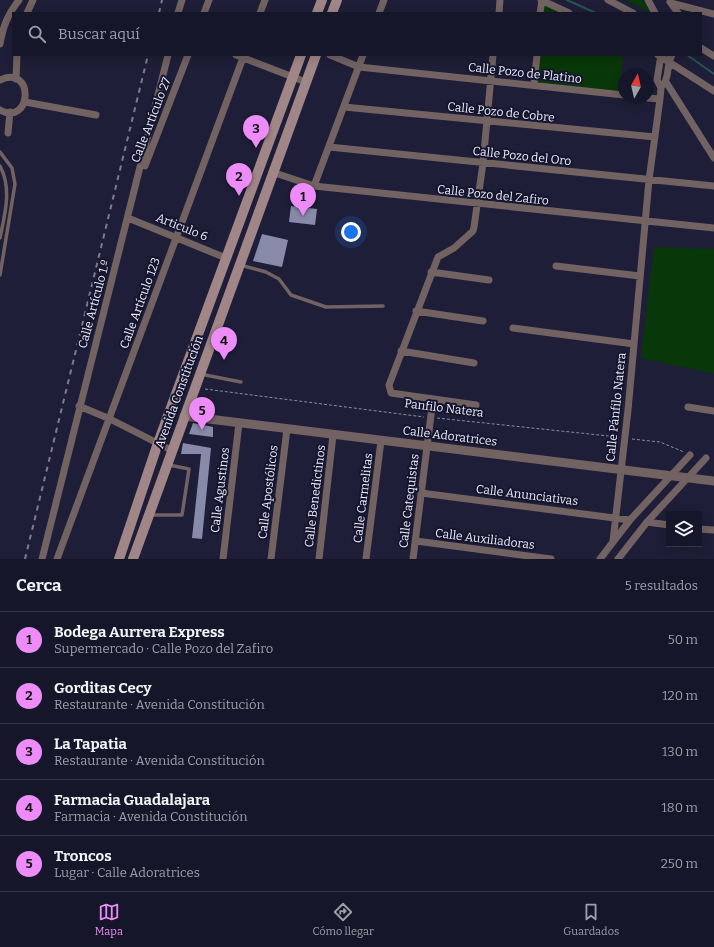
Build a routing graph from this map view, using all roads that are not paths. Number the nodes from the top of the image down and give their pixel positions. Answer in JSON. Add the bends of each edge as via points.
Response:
{"nodes":[{"id":1,"x":19,"y":0,"type":"edge"},
{"id":2,"x":33,"y":0,"type":"edge"},
{"id":3,"x":182,"y":0,"type":"edge"},
{"id":4,"x":209,"y":0,"type":"edge"},
{"id":5,"x":265,"y":0,"type":"edge"},
{"id":6,"x":322,"y":0,"type":"edge"},
{"id":7,"x":337,"y":0,"type":"edge"},
{"id":8,"x":384,"y":0,"type":"edge"},
{"id":9,"x":500,"y":0,"type":"edge"},
{"id":10,"x":541,"y":0,"type":"edge"},
{"id":11,"x":608,"y":0,"type":"edge"},
{"id":12,"x":648,"y":0,"type":"edge"},
{"id":13,"x":671,"y":1,"type":"edge"},
{"id":14,"x":27,"y":12,"type":"edge"},
{"id":15,"x":178,"y":12,"type":"edge"},
{"id":16,"x":204,"y":12,"type":"edge"},
{"id":17,"x":260,"y":12,"type":"edge"},
{"id":18,"x":317,"y":12,"type":"edge"},
{"id":19,"x":332,"y":12,"type":"edge"},
{"id":20,"x":379,"y":12,"type":"edge"},
{"id":21,"x":499,"y":12,"type":"edge"},
{"id":22,"x":540,"y":12,"type":"edge"},
{"id":23,"x":567,"y":12,"type":"edge"},
{"id":24,"x":630,"y":12,"type":"edge"},
{"id":25,"x":655,"y":12,"type":"edge"},
{"id":26,"x":669,"y":12,"type":"edge"},
{"id":27,"x":677,"y":12,"type":"edge"},
{"id":28,"x":0,"y":13,"type":"edge"},
{"id":29,"x":8,"y":14,"type":"junction"},
{"id":30,"x":714,"y":14,"type":"edge"},
{"id":31,"x":0,"y":44,"type":"edge"},
{"id":32,"x":702,"y":48,"type":"edge"},
{"id":33,"x":17,"y":56,"type":"edge"},
{"id":34,"x":168,"y":56,"type":"edge"},
{"id":35,"x":188,"y":56,"type":"edge"},
{"id":36,"x":301,"y":56,"type":"edge"},
{"id":37,"x":316,"y":56,"type":"edge"},
{"id":38,"x":332,"y":56,"type":"edge"},
{"id":39,"x":363,"y":56,"type":"edge"},
{"id":40,"x":493,"y":56,"type":"edge"},
{"id":41,"x":537,"y":56,"type":"edge"},
{"id":42,"x":660,"y":56,"type":"edge"},
{"id":43,"x":714,"y":56,"type":"edge"},
{"id":44,"x":244,"y":57,"type":"edge"},
{"id":45,"x":670,"y":58,"type":"edge"},
{"id":46,"x":359,"y":67,"type":"junction"},
{"id":47,"x":293,"y":76,"type":"junction"},
{"id":48,"x":16,"y":79,"type":"junction"},
{"id":49,"x":0,"y":80,"type":"edge"},
{"id":50,"x":491,"y":80,"type":"junction"},
{"id":51,"x":657,"y":80,"type":"junction"},
{"id":52,"x":306,"y":82,"type":"junction"},
{"id":53,"x":666,"y":82,"type":"junction"},
{"id":54,"x":534,"y":84,"type":"junction"},
{"id":55,"x":661,"y":88,"type":"junction"},
{"id":56,"x":712,"y":90,"type":"edge"},
{"id":57,"x":618,"y":94,"type":"edge"},
{"id":58,"x":714,"y":96,"type":"edge"},
{"id":59,"x":654,"y":98,"type":"edge"},
{"id":60,"x":660,"y":99,"type":"junction"},
{"id":61,"x":25,"y":102,"type":"junction"},
{"id":62,"x":344,"y":107,"type":"junction"},
{"id":63,"x":0,"y":110,"type":"edge"},
{"id":64,"x":10,"y":112,"type":"junction"},
{"id":65,"x":96,"y":115,"type":"dead end"},
{"id":66,"x":487,"y":122,"type":"junction"},
{"id":67,"x":8,"y":133,"type":"dead end"},
{"id":68,"x":655,"y":137,"type":"junction"},
{"id":69,"x":329,"y":147,"type":"junction"},
{"id":70,"x":0,"y":152,"type":"edge"},
{"id":71,"x":714,"y":158,"type":"edge"},
{"id":72,"x":483,"y":163,"type":"junction"},
{"id":73,"x":0,"y":166,"type":"edge"},
{"id":74,"x":272,"y":172,"type":"junction"},
{"id":75,"x":649,"y":180,"type":"junction"},
{"id":76,"x":314,"y":186,"type":"junction"},
{"id":77,"x":714,"y":186,"type":"edge"},
{"id":78,"x":135,"y":192,"type":"junction"},
{"id":79,"x":478,"y":205,"type":"junction"},
{"id":80,"x":128,"y":218,"type":"junction"},
{"id":81,"x":645,"y":221,"type":"junction"},
{"id":82,"x":1,"y":225,"type":"edge"},
{"id":83,"x":9,"y":226,"type":"junction"},
{"id":84,"x":714,"y":228,"type":"edge"},
{"id":85,"x":0,"y":236,"type":"edge"},
{"id":86,"x":7,"y":236,"type":"junction"},
{"id":87,"x":176,"y":236,"type":"junction"},
{"id":88,"x":226,"y":258,"type":"junction"},
{"id":89,"x":239,"y":265,"type":"junction"},
{"id":90,"x":556,"y":266,"type":"dead end"},
{"id":91,"x":431,"y":272,"type":"junction"},
{"id":92,"x":0,"y":274,"type":"edge"},
{"id":93,"x":640,"y":276,"type":"junction"},
{"id":94,"x":489,"y":280,"type":"dead end"},
{"id":95,"x":383,"y":306,"type":"dead end"},
{"id":96,"x":416,"y":311,"type":"junction"},
{"id":97,"x":483,"y":320,"type":"dead end"},
{"id":98,"x":513,"y":328,"type":"dead end"},
{"id":99,"x":634,"y":344,"type":"junction"},
{"id":100,"x":401,"y":351,"type":"junction"},
{"id":101,"x":474,"y":363,"type":"dead end"},
{"id":102,"x":199,"y":374,"type":"junction"},
{"id":103,"x":241,"y":382,"type":"dead end"},
{"id":104,"x":433,"y":399,"type":"junction"},
{"id":105,"x":476,"y":405,"type":"dead end"},
{"id":106,"x":79,"y":406,"type":"junction"},
{"id":107,"x":688,"y":407,"type":"dead end"},
{"id":108,"x":714,"y":411,"type":"edge"},
{"id":109,"x":184,"y":416,"type":"junction"},
{"id":110,"x":110,"y":419,"type":"junction"},
{"id":111,"x":239,"y":423,"type":"junction"},
{"id":112,"x":287,"y":429,"type":"junction"},
{"id":113,"x":333,"y":435,"type":"junction"},
{"id":114,"x":381,"y":441,"type":"junction"},
{"id":115,"x":158,"y":443,"type":"junction"},
{"id":116,"x":427,"y":445,"type":"junction"},
{"id":117,"x":171,"y":450,"type":"junction"},
{"id":118,"x":690,"y":454,"type":"road end"},
{"id":119,"x":706,"y":458,"type":"dead end"},
{"id":120,"x":166,"y":464,"type":"junction"},
{"id":121,"x":620,"y":470,"type":"junction"},
{"id":122,"x":669,"y":475,"type":"junction"},
{"id":123,"x":686,"y":478,"type":"junction"},
{"id":124,"x":714,"y":481,"type":"edge"},
{"id":125,"x":421,"y":493,"type":"junction"},
{"id":126,"x":148,"y":515,"type":"junction"},
{"id":127,"x":615,"y":517,"type":"junction"},
{"id":128,"x":630,"y":520,"type":"junction"},
{"id":129,"x":647,"y":522,"type":"junction"},
{"id":130,"x":666,"y":525,"type":"edge"},
{"id":131,"x":702,"y":529,"type":"edge"},
{"id":132,"x":714,"y":530,"type":"edge"},
{"id":133,"x":613,"y":541,"type":"junction"},
{"id":134,"x":416,"y":542,"type":"junction"},
{"id":135,"x":42,"y":559,"type":"edge"},
{"id":136,"x":56,"y":559,"type":"edge"},
{"id":137,"x":119,"y":559,"type":"edge"},
{"id":138,"x":133,"y":559,"type":"edge"},
{"id":139,"x":223,"y":559,"type":"edge"},
{"id":140,"x":271,"y":559,"type":"edge"},
{"id":141,"x":318,"y":559,"type":"edge"},
{"id":142,"x":366,"y":559,"type":"edge"},
{"id":143,"x":414,"y":559,"type":"edge"},
{"id":144,"x":551,"y":559,"type":"edge"},
{"id":145,"x":600,"y":559,"type":"edge"},
{"id":146,"x":618,"y":559,"type":"edge"}],
"edges":[{"from":1,"to":29,"type":"street"},
{"from":2,"to":14,"type":"street"},
{"from":3,"to":15,"type":"street"},
{"from":4,"to":16,"type":"street"},
{"from":5,"to":17,"type":"street"},
{"from":6,"to":18,"type":"main road"},
{"from":7,"to":19,"type":"main road"},
{"from":8,"to":20,"type":"street"},
{"from":9,"to":21,"type":"street"},
{"from":10,"to":22,"type":"street"},
{"from":10,"to":23,"type":"street"},
{"from":11,"to":24,"type":"street"},
{"from":12,"to":25,"type":"street"},
{"from":13,"to":26,"type":"street"},
{"from":13,"to":27,"type":"street"},
{"from":13,"to":30,"type":"street"},
{"from":28,"to":29,"type":"street"},
{"from":29,"to":31,"type":"street"},
{"from":32,"to":43,"type":"street"},
{"from":33,"to":48,"type":"street"},
{"from":34,"to":78,"type":"street","name":"Calle Artículo 1.º"},
{"from":35,"to":78,"type":"street","name":"Calle Artículo 27"},
{"from":36,"to":47,"type":"main road","name":"Avenida Constitución"},
{"from":37,"to":52,"type":"main road","name":"Avenida Constitución"},
{"from":38,"to":46,"type":"street","name":"Calle Pozo de Platino"},
{"from":39,"to":46,"type":"street"},
{"from":40,"to":50,"type":"street"},
{"from":41,"to":54,"type":"street"},
{"from":42,"to":51,"type":"street"},
{"from":44,"to":47,"type":"street"},
{"from":44,"to":87,"type":"street","name":"Calle Artículo 123"},
{"from":45,"to":53,"type":"street"},
{"from":45,"to":56,"type":"street"},
{"from":46,"to":50,"type":"street","name":"Calle Pozo de Platino"},
{"from":46,"to":62,"type":"street"},
{"from":47,"to":52,"type":"street"},
{"from":47,"to":88,"type":"main road","name":"Avenida Constitución"},
{"from":48,"to":49,"type":"street"},
{"from":48,"to":61,"type":"street","via":[[26,91]]},
{"from":50,"to":54,"type":"street","name":"Calle Pozo de Platino"},
{"from":50,"to":66,"type":"street"},
{"from":51,"to":53,"type":"street"},
{"from":51,"to":55,"type":"street"},
{"from":52,"to":74,"type":"main road","name":"Avenida Constitución"},
{"from":53,"to":55,"type":"street"},
{"from":53,"to":71,"type":"street"},
{"from":54,"to":57,"type":"street","name":"Calle Pozo de Platino"},
{"from":55,"to":60,"type":"street"},
{"from":56,"to":58,"type":"street"},
{"from":59,"to":60,"type":"street"},
{"from":60,"to":68,"type":"street"},
{"from":61,"to":64,"type":"street"},
{"from":61,"to":65,"type":"street"},
{"from":62,"to":66,"type":"street","name":"Calle Pozo de Cobre"},
{"from":62,"to":69,"type":"street"},
{"from":63,"to":64,"type":"street"},
{"from":64,"to":67,"type":"street"},
{"from":66,"to":68,"type":"street","name":"Calle Pozo de Cobre"},
{"from":66,"to":72,"type":"street"},
{"from":68,"to":75,"type":"street"},
{"from":69,"to":72,"type":"street","name":"Calle Pozo del Oro"},
{"from":69,"to":76,"type":"street"},
{"from":70,"to":83,"type":"lane","via":[[12,168],[15,184]]},
{"from":72,"to":75,"type":"street","name":"Calle Pozo del Oro"},
{"from":72,"to":79,"type":"street"},
{"from":73,"to":82,"type":"lane","via":[[7,187]]},
{"from":74,"to":76,"type":"street","name":"Calle Pozo del Zafiro"},
{"from":74,"to":89,"type":"main road","name":"Avenida Constitución"},
{"from":75,"to":77,"type":"street","name":"Calle Pozo del Oro"},
{"from":75,"to":81,"type":"street"},
{"from":76,"to":79,"type":"street","name":"Calle Pozo del Zafiro"},
{"from":78,"to":80,"type":"street","name":"Calle Artículo 1.º"},
{"from":79,"to":81,"type":"street","name":"Calle Pozo del Zafiro"},
{"from":79,"to":91,"type":"street","via":[[473,230],[454,248],[438,257]]},
{"from":80,"to":87,"type":"street","name":"Articulo 6"},
{"from":80,"to":106,"type":"street","name":"Calle Artículo 1.º"},
{"from":81,"to":84,"type":"street","name":"Calle Pozo del Zafiro"},
{"from":81,"to":93,"type":"street","name":"Calle Pánfilo Natera"},
{"from":82,"to":83,"type":"lane"},
{"from":82,"to":85,"type":"lane"},
{"from":83,"to":86,"type":"lane"},
{"from":85,"to":86,"type":"lane"},
{"from":86,"to":92,"type":"lane"},
{"from":87,"to":88,"type":"street","name":"Articulo 6"},
{"from":87,"to":110,"type":"street","name":"Calle Artículo 123"},
{"from":88,"to":115,"type":"main road","name":"Avenida Constitución"},
{"from":89,"to":95,"type":"lane","via":[[266,272],[279,279],[291,295],[326,307]]},
{"from":89,"to":102,"type":"main road","name":"Avenida Constitución"},
{"from":90,"to":93,"type":"street"},
{"from":91,"to":94,"type":"street"},
{"from":91,"to":96,"type":"street"},
{"from":93,"to":99,"type":"street","name":"Calle Pánfilo Natera"},
{"from":96,"to":97,"type":"street"},
{"from":96,"to":100,"type":"street"},
{"from":98,"to":99,"type":"street"},
{"from":99,"to":121,"type":"street","name":"Calle Pánfilo Natera"},
{"from":100,"to":101,"type":"street"},
{"from":100,"to":104,"type":"street","via":[[389,385],[391,393]]},
{"from":102,"to":103,"type":"lane"},
{"from":102,"to":109,"type":"main road","name":"Avenida Constitución"},
{"from":104,"to":105,"type":"street"},
{"from":104,"to":116,"type":"street","name":"Calle Catequistas"},
{"from":106,"to":110,"type":"street"},
{"from":106,"to":135,"type":"street","name":"Calle Artículo 1.º"},
{"from":107,"to":108,"type":"street"},
{"from":109,"to":111,"type":"street","name":"Calle Adoratrices"},
{"from":109,"to":117,"type":"main road","name":"Avenida Constitución"},
{"from":110,"to":115,"type":"street"},
{"from":110,"to":136,"type":"street","name":"Calle Artículo 123"},
{"from":111,"to":112,"type":"street","name":"Calle Adoratrices"},
{"from":111,"to":139,"type":"street","name":"Calle Agustinos"},
{"from":112,"to":113,"type":"street","name":"Calle Adoratrices"},
{"from":112,"to":140,"type":"street","name":"Calle Apostólicos"},
{"from":113,"to":114,"type":"street","name":"Calle Adoratrices"},
{"from":113,"to":141,"type":"street","name":"Calle Benedictinos"},
{"from":114,"to":116,"type":"street","name":"Calle Adoratrices"},
{"from":114,"to":142,"type":"street","name":"Calle Carmelitas"},
{"from":115,"to":117,"type":"street"},
{"from":115,"to":137,"type":"main road","name":"Avenida Constitución"},
{"from":116,"to":121,"type":"street","name":"Calle Adoratrices"},
{"from":116,"to":125,"type":"street","name":"Calle Catequistas"},
{"from":117,"to":120,"type":"main road","name":"Avenida Constitución"},
{"from":118,"to":122,"type":"street"},
{"from":119,"to":123,"type":"street"},
{"from":120,"to":126,"type":"main road","name":"Avenida Constitución"},
{"from":120,"to":126,"type":"lane","via":[[189,469],[182,515]]},
{"from":121,"to":122,"type":"street","name":"Calle Adoratrices"},
{"from":121,"to":127,"type":"street","name":"Calle Pánfilo Natera"},
{"from":122,"to":123,"type":"street","name":"Calle Adoratrices"},
{"from":122,"to":128,"type":"street"},
{"from":123,"to":124,"type":"street","name":"Calle Adoratrices"},
{"from":123,"to":129,"type":"street"},
{"from":125,"to":127,"type":"street","name":"Calle Anunciativas"},
{"from":125,"to":134,"type":"street","name":"Calle Catequistas"},
{"from":126,"to":138,"type":"main road","name":"Avenida Constitución"},
{"from":127,"to":128,"type":"street","name":"Calle Anunciativas"},
{"from":127,"to":133,"type":"street","name":"Calle Pánfilo Natera"},
{"from":128,"to":133,"type":"street"},
{"from":129,"to":130,"type":"street"},
{"from":129,"to":146,"type":"street"},
{"from":131,"to":132,"type":"street"},
{"from":133,"to":145,"type":"street"},
{"from":134,"to":143,"type":"street","name":"Calle Catequistas"},
{"from":134,"to":144,"type":"street","name":"Calle Auxiliadoras"}]}
